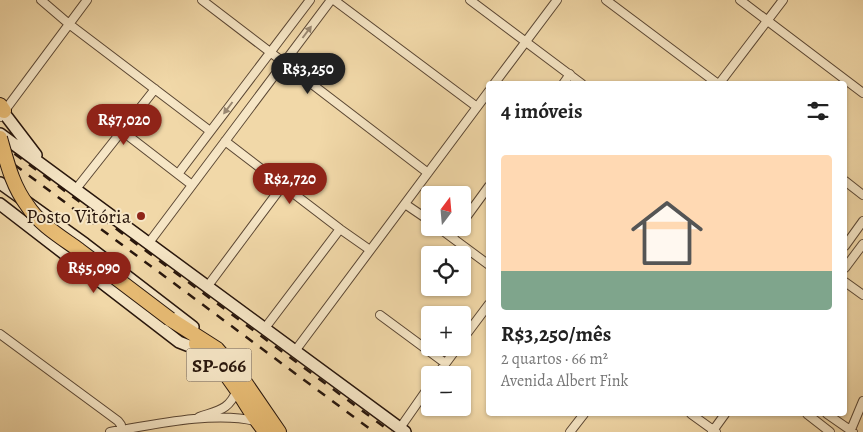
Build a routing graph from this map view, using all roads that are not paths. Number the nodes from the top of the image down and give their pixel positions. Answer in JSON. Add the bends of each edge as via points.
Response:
{"nodes":[{"id":1,"x":41,"y":0,"type":"edge"},
{"id":2,"x":87,"y":0,"type":"edge"},
{"id":3,"x":202,"y":0,"type":"edge"},
{"id":4,"x":310,"y":0,"type":"edge"},
{"id":5,"x":333,"y":0,"type":"edge"},
{"id":6,"x":470,"y":0,"type":"edge"},
{"id":7,"x":557,"y":0,"type":"edge"},
{"id":8,"x":606,"y":0,"type":"edge"},
{"id":9,"x":740,"y":0,"type":"edge"},
{"id":10,"x":783,"y":0,"type":"edge"},
{"id":11,"x":767,"y":21,"type":"junction"},
{"id":12,"x":68,"y":24,"type":"junction"},
{"id":13,"x":526,"y":41,"type":"junction"},
{"id":14,"x":271,"y":51,"type":"junction"},
{"id":15,"x":284,"y":62,"type":"junction"},
{"id":16,"x":570,"y":74,"type":"junction"},
{"id":17,"x":496,"y":81,"type":"edge"},
{"id":18,"x":565,"y":81,"type":"edge"},
{"id":19,"x":578,"y":81,"type":"edge"},
{"id":20,"x":714,"y":81,"type":"edge"},
{"id":21,"x":720,"y":81,"type":"edge"},
{"id":22,"x":155,"y":89,"type":"junction"},
{"id":23,"x":863,"y":93,"type":"edge"},
{"id":24,"x":486,"y":95,"type":"edge"},
{"id":25,"x":477,"y":107,"type":"junction"},
{"id":26,"x":3,"y":112,"type":"edge"},
{"id":27,"x":122,"y":131,"type":"junction"},
{"id":28,"x":210,"y":131,"type":"junction"},
{"id":29,"x":0,"y":136,"type":"edge"},
{"id":30,"x":225,"y":141,"type":"junction"},
{"id":31,"x":0,"y":156,"type":"edge"},
{"id":32,"x":45,"y":166,"type":"junction"},
{"id":33,"x":428,"y":173,"type":"junction"},
{"id":34,"x":178,"y":174,"type":"junction"},
{"id":35,"x":847,"y":183,"type":"edge"},
{"id":36,"x":192,"y":185,"type":"junction"},
{"id":37,"x":283,"y":185,"type":"junction"},
{"id":38,"x":3,"y":188,"type":"edge"},
{"id":39,"x":76,"y":189,"type":"junction"},
{"id":40,"x":486,"y":190,"type":"edge"},
{"id":41,"x":863,"y":195,"type":"edge"},
{"id":42,"x":0,"y":204,"type":"edge"},
{"id":43,"x":405,"y":204,"type":"junction"},
{"id":44,"x":471,"y":211,"type":"edge"},
{"id":45,"x":421,"y":215,"type":"edge"},
{"id":46,"x":863,"y":221,"type":"edge"},
{"id":47,"x":340,"y":229,"type":"junction"},
{"id":48,"x":452,"y":237,"type":"edge"},
{"id":49,"x":847,"y":243,"type":"edge"},
{"id":50,"x":148,"y":244,"type":"junction"},
{"id":51,"x":863,"y":244,"type":"edge"},
{"id":52,"x":370,"y":250,"type":"junction"},
{"id":53,"x":486,"y":263,"type":"edge"},
{"id":54,"x":847,"y":265,"type":"edge"},
{"id":55,"x":847,"y":283,"type":"edge"},
{"id":56,"x":207,"y":286,"type":"junction"},
{"id":57,"x":863,"y":295,"type":"edge"},
{"id":58,"x":486,"y":308,"type":"edge"},
{"id":59,"x":380,"y":314,"type":"dead end"},
{"id":60,"x":169,"y":320,"type":"junction"},
{"id":61,"x":265,"y":328,"type":"junction"},
{"id":62,"x":471,"y":328,"type":"edge"},
{"id":63,"x":0,"y":334,"type":"edge"},
{"id":64,"x":211,"y":350,"type":"junction"},
{"id":65,"x":295,"y":351,"type":"junction"},
{"id":66,"x":451,"y":356,"type":"edge"},
{"id":67,"x":445,"y":363,"type":"junction"},
{"id":68,"x":443,"y":366,"type":"edge"},
{"id":69,"x":237,"y":390,"type":"junction"},
{"id":70,"x":421,"y":399,"type":"edge"},
{"id":71,"x":863,"y":401,"type":"edge"},
{"id":72,"x":582,"y":416,"type":"edge"},
{"id":73,"x":694,"y":416,"type":"edge"},
{"id":74,"x":724,"y":416,"type":"edge"},
{"id":75,"x":809,"y":416,"type":"edge"},
{"id":76,"x":830,"y":416,"type":"edge"},
{"id":77,"x":193,"y":419,"type":"junction"},
{"id":78,"x":258,"y":426,"type":"edge"},
{"id":79,"x":402,"y":430,"type":"edge"},
{"id":80,"x":122,"y":431,"type":"edge"},
{"id":81,"x":274,"y":431,"type":"edge"},
{"id":82,"x":714,"y":431,"type":"edge"},
{"id":83,"x":851,"y":431,"type":"edge"},
{"id":84,"x":110,"y":432,"type":"edge"},
{"id":85,"x":570,"y":432,"type":"edge"},
{"id":86,"x":830,"y":432,"type":"edge"}],
"edges":[{"from":1,"to":12,"type":"street"},
{"from":2,"to":12,"type":"street"},
{"from":3,"to":14,"type":"street"},
{"from":4,"to":14,"type":"street"},
{"from":15,"to":5,"type":"street","one_way":true},
{"from":5,"to":25,"type":"street"},
{"from":6,"to":13,"type":"street"},
{"from":7,"to":13,"type":"street"},
{"from":8,"to":20,"type":"street"},
{"from":9,"to":11,"type":"street"},
{"from":10,"to":11,"type":"street"},
{"from":11,"to":21,"type":"street"},
{"from":11,"to":23,"type":"street"},
{"from":12,"to":22,"type":"street"},
{"from":12,"to":26,"type":"street"},
{"from":13,"to":16,"type":"street"},
{"from":13,"to":17,"type":"street"},
{"from":14,"to":15,"type":"street"},
{"from":14,"to":28,"type":"street","one_way":true},
{"from":15,"to":30,"type":"street"},
{"from":15,"to":33,"type":"street"},
{"from":16,"to":18,"type":"street"},
{"from":16,"to":19,"type":"street"},
{"from":22,"to":27,"type":"street"},
{"from":22,"to":28,"type":"street"},
{"from":24,"to":25,"type":"street"},
{"from":25,"to":33,"type":"street"},
{"from":26,"to":29,"type":"street","via":[[8,127]]},
{"from":26,"to":32,"type":"street"},
{"from":27,"to":34,"type":"street"},
{"from":27,"to":39,"type":"street"},
{"from":28,"to":34,"type":"street"},
{"from":29,"to":32,"type":"street"},
{"from":29,"to":60,"type":"highway","bridge":true,"via":[[14,184],[28,207],[60,236]]},
{"from":30,"to":36,"type":"street"},
{"from":30,"to":37,"type":"street"},
{"from":31,"to":60,"type":"highway","number":"SP-066","bridge":true,"via":[[11,189],[33,221]]},
{"from":32,"to":39,"type":"street"},
{"from":33,"to":43,"type":"street"},
{"from":34,"to":36,"type":"street"},
{"from":35,"to":41,"type":"street"},
{"from":36,"to":50,"type":"street"},
{"from":37,"to":47,"type":"street"},
{"from":37,"to":56,"type":"street"},
{"from":38,"to":64,"type":"street","via":[[156,298],[209,340]]},
{"from":39,"to":50,"type":"street"},
{"from":40,"to":44,"type":"street"},
{"from":42,"to":64,"type":"street","via":[[179,342]]},
{"from":43,"to":45,"type":"street"},
{"from":43,"to":52,"type":"street"},
{"from":46,"to":49,"type":"street"},
{"from":47,"to":52,"type":"street"},
{"from":47,"to":61,"type":"street"},
{"from":48,"to":53,"type":"street"},
{"from":50,"to":56,"type":"street"},
{"from":51,"to":54,"type":"street"},
{"from":52,"to":65,"type":"street"},
{"from":55,"to":57,"type":"street"},
{"from":56,"to":61,"type":"street"},
{"from":58,"to":62,"type":"street"},
{"from":59,"to":67,"type":"street"},
{"from":60,"to":64,"type":"highway","number":"SP-066"},
{"from":61,"to":65,"type":"street"},
{"from":63,"to":80,"type":"street","via":[[118,421]]},
{"from":64,"to":69,"type":"highway","number":"SP-066"},
{"from":64,"to":81,"type":"highway","via":[[242,378]]},
{"from":65,"to":79,"type":"street"},
{"from":66,"to":67,"type":"street"},
{"from":67,"to":68,"type":"street"},
{"from":69,"to":77,"type":"street","via":[[225,408]]},
{"from":69,"to":78,"type":"highway","number":"SP-066"},
{"from":70,"to":79,"type":"street"},
{"from":71,"to":83,"type":"street"},
{"from":72,"to":85,"type":"street"},
{"from":73,"to":82,"type":"street"},
{"from":74,"to":82,"type":"street"},
{"from":75,"to":86,"type":"street"},
{"from":76,"to":83,"type":"street"},
{"from":77,"to":78,"type":"street","via":[[243,418]]},
{"from":77,"to":80,"type":"street"},
{"from":78,"to":81,"type":"highway","number":"SP-066"},
{"from":80,"to":84,"type":"street"}]}
